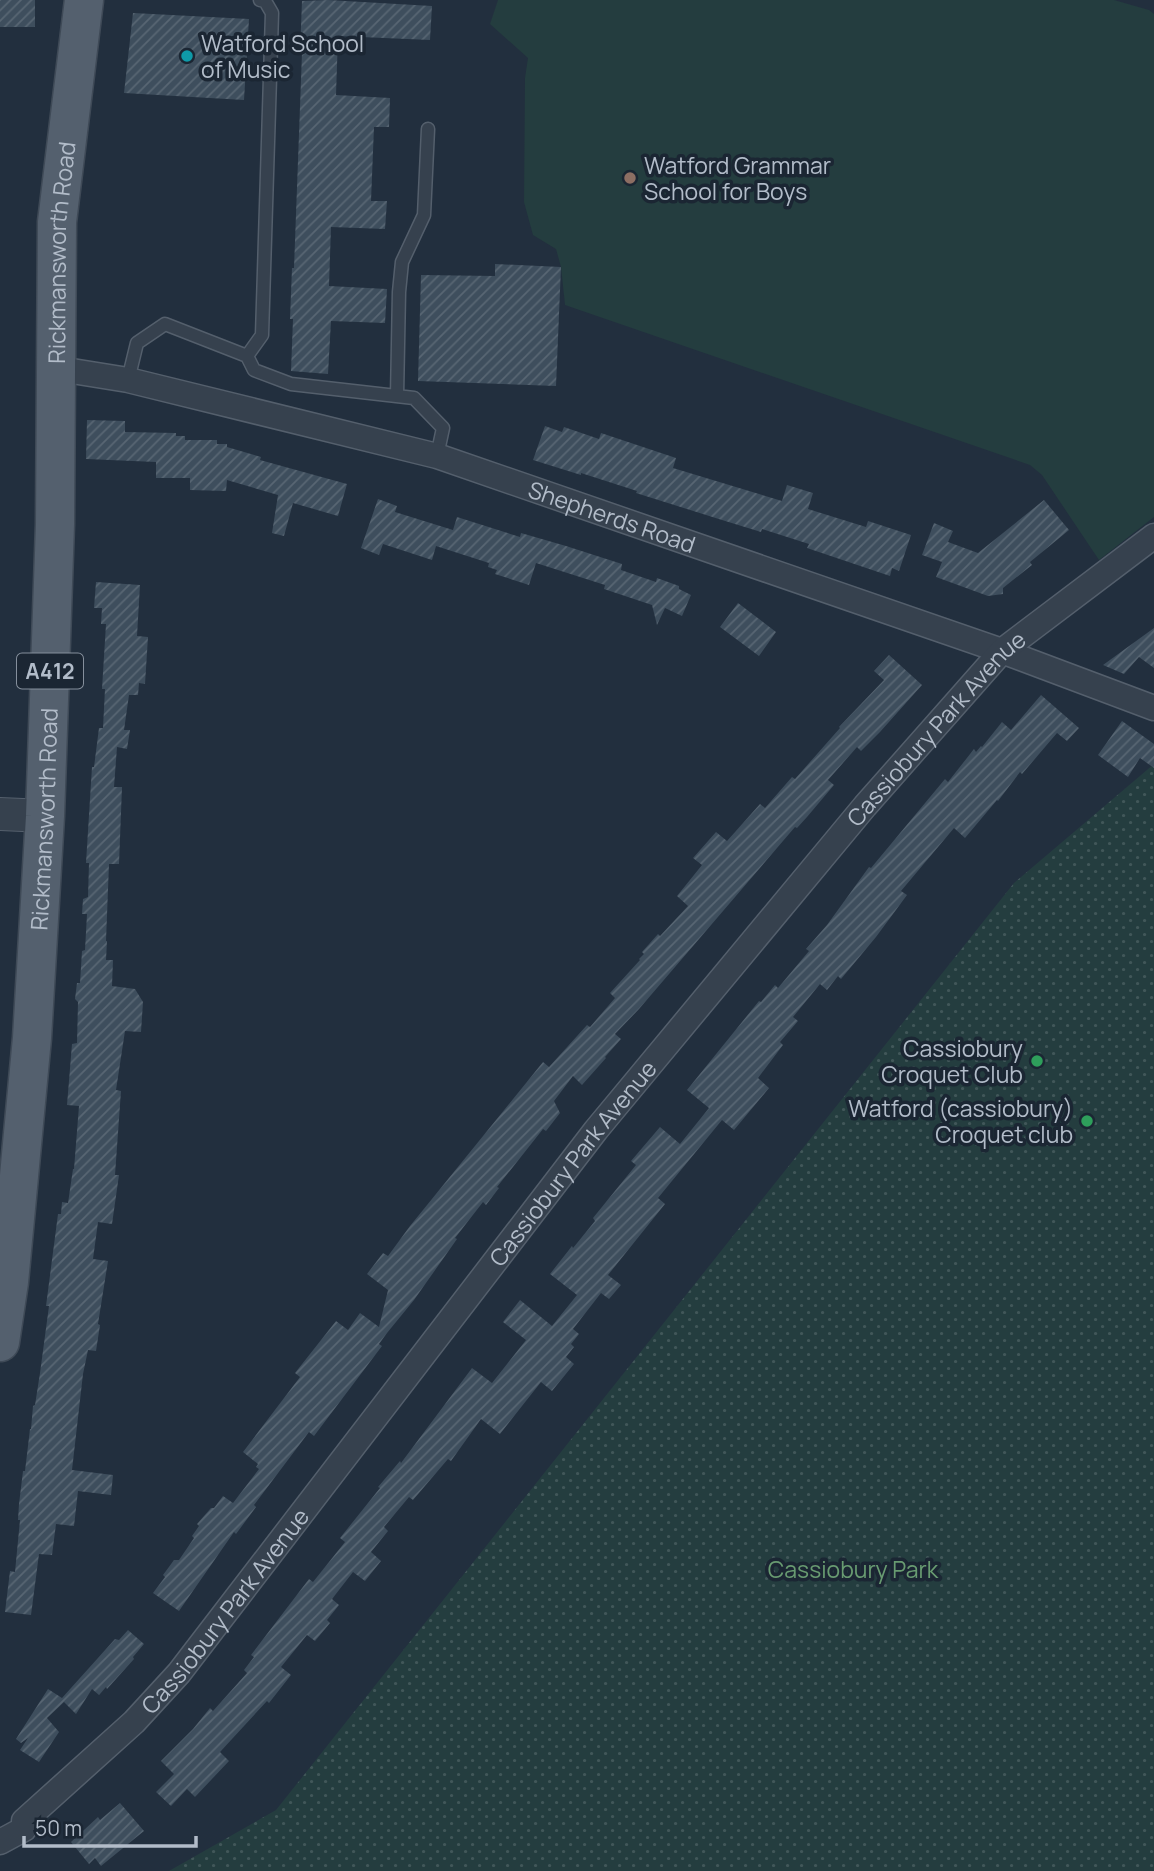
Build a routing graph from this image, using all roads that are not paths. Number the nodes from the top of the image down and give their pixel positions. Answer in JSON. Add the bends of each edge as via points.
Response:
{"nodes":[{"id":1,"x":84,"y":0,"type":"edge"},
{"id":2,"x":264,"y":0,"type":"edge"},
{"id":3,"x":428,"y":129,"type":"dead end"},
{"id":4,"x":247,"y":356,"type":"junction"},
{"id":5,"x":56,"y":372,"type":"junction"},
{"id":6,"x":128,"y":380,"type":"junction"},
{"id":7,"x":397,"y":396,"type":"junction"},
{"id":8,"x":437,"y":456,"type":"junction"},
{"id":9,"x":1154,"y":536,"type":"edge"},
{"id":10,"x":1002,"y":651,"type":"junction"},
{"id":11,"x":1154,"y":708,"type":"edge"},
{"id":12,"x":0,"y":814,"type":"edge"},
{"id":13,"x":45,"y":816,"type":"junction"},
{"id":14,"x":0,"y":1342,"type":"edge"},
{"id":15,"x":12,"y":1822,"type":"edge"},
{"id":16,"x":0,"y":1842,"type":"edge"}],
"edges":[{"from":1,"to":5,"type":"main road","name":"Rickmansworth Road","number":"A412","via":[[57,222]]},
{"from":2,"to":4,"type":"lane","via":[[272,13],[262,335]]},
{"from":3,"to":7,"type":"lane","via":[[424,215],[402,262]]},
{"from":4,"to":6,"type":"lane","via":[[165,324],[137,343]]},
{"from":4,"to":7,"type":"lane","via":[[254,370],[291,384]]},
{"from":5,"to":6,"type":"street","name":"Shepherds Road"},
{"from":5,"to":13,"type":"main road","name":"Rickmansworth Road","number":"A412"},
{"from":6,"to":8,"type":"street","name":"Shepherds Road"},
{"from":7,"to":8,"type":"lane","via":[[414,398],[443,428]]},
{"from":8,"to":10,"type":"street","name":"Shepherds Road"},
{"from":9,"to":10,"type":"street","name":"Cassiobury Park Avenue"},
{"from":10,"to":11,"type":"street","name":"Shepherds Road"},
{"from":10,"to":15,"type":"street","name":"Cassiobury Park Avenue","via":[[865,806],[596,1130],[179,1673],[134,1722]]},
{"from":12,"to":13,"type":"street"},
{"from":13,"to":14,"type":"main road","name":"Rickmansworth Road","number":"A412","via":[[32,1038]]},
{"from":15,"to":16,"type":"street","name":"Cassiobury Park Avenue","via":[[24,1829]]}]}
